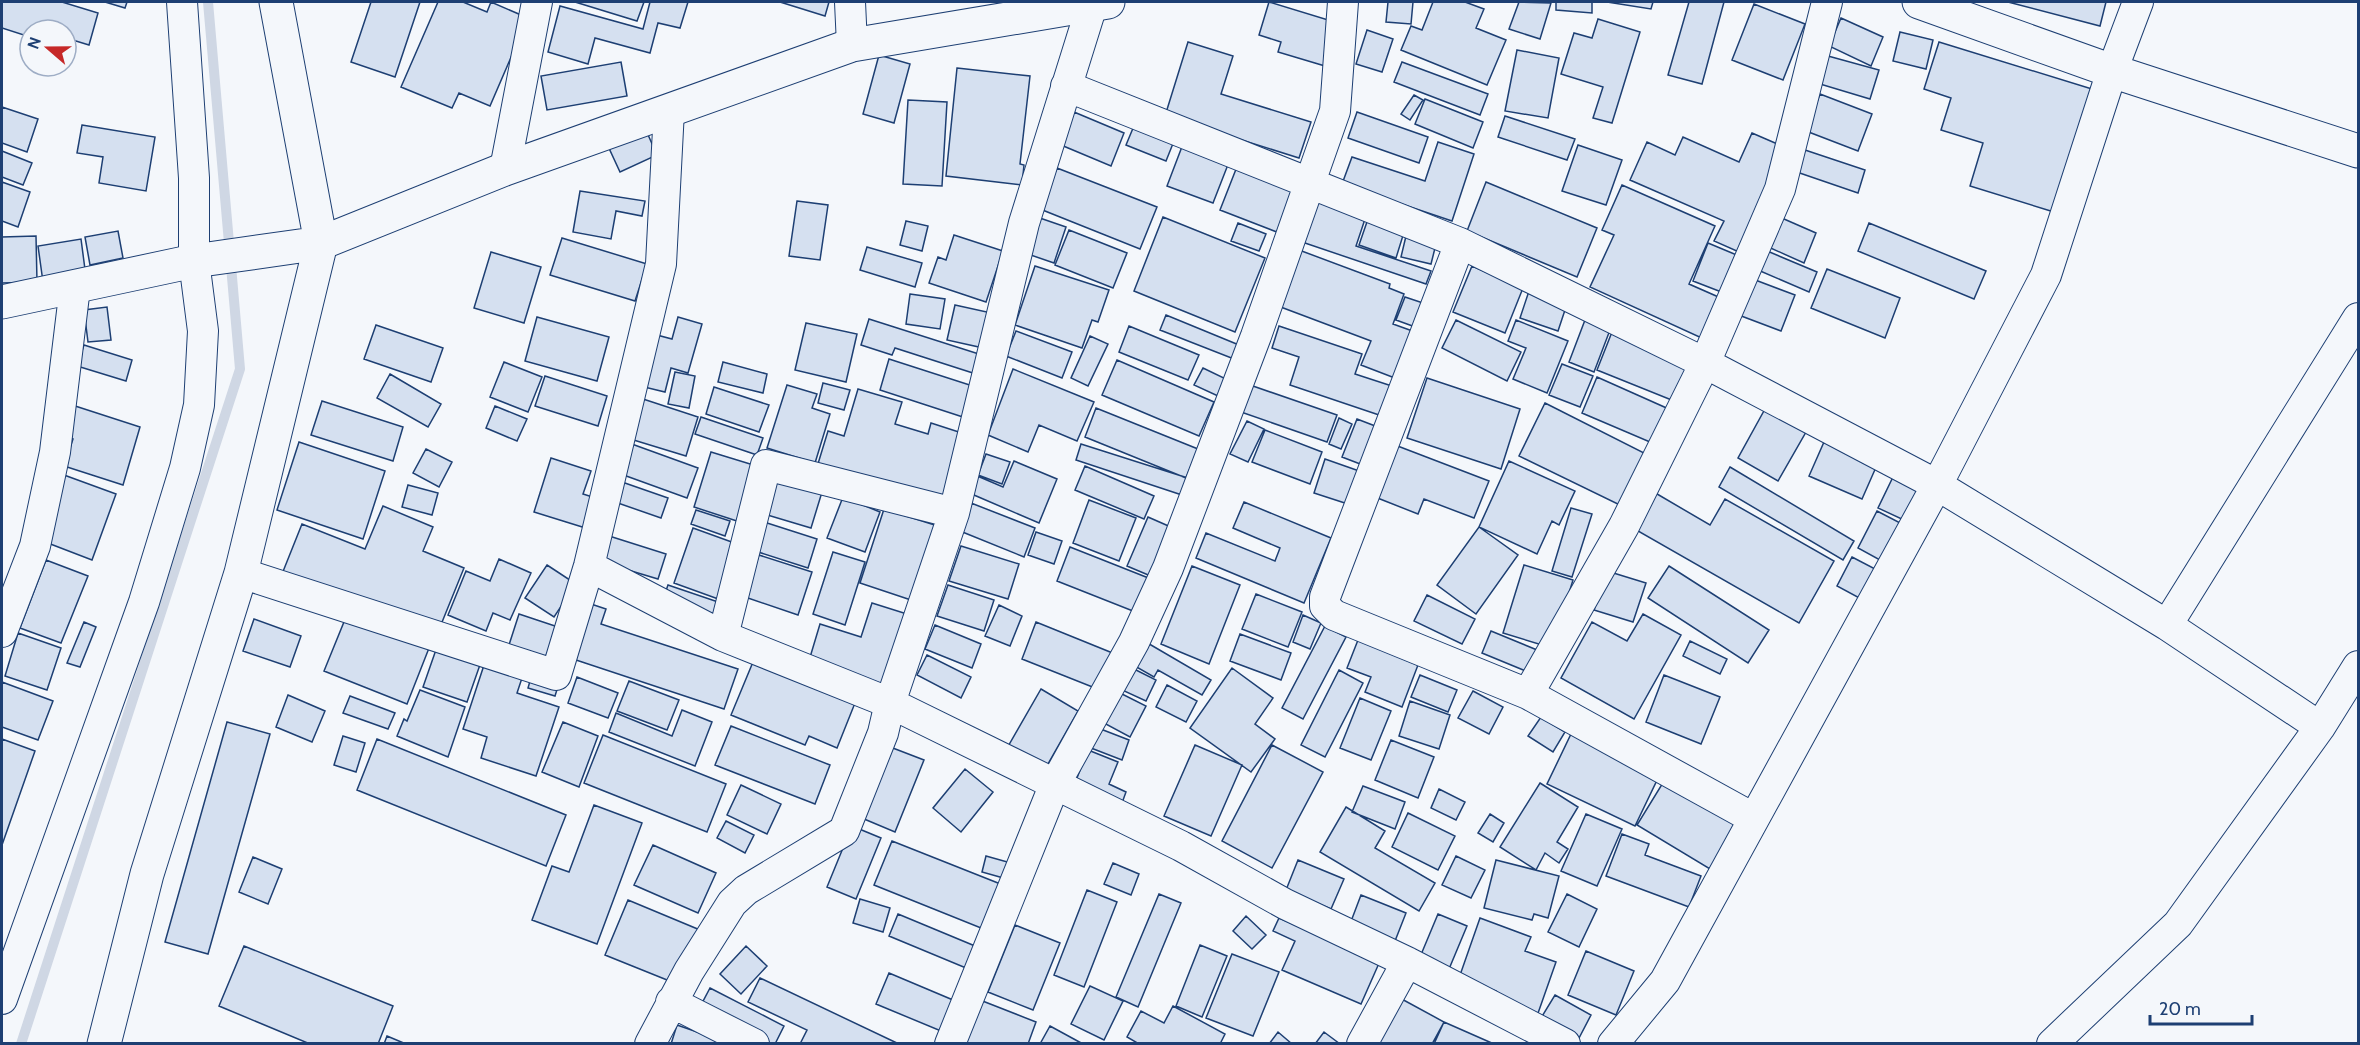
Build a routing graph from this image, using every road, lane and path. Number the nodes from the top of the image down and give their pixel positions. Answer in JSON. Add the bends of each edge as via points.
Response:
{"nodes":[{"id":1,"x":182,"y":2,"type":"edge"},
{"id":2,"x":276,"y":2,"type":"edge"},
{"id":3,"x":537,"y":2,"type":"edge"},
{"id":4,"x":850,"y":2,"type":"edge"},
{"id":5,"x":1098,"y":2,"type":"edge"},
{"id":6,"x":1343,"y":2,"type":"edge"},
{"id":7,"x":1827,"y":2,"type":"edge"},
{"id":8,"x":1919,"y":2,"type":"edge"},
{"id":9,"x":2138,"y":2,"type":"edge"},
{"id":10,"x":852,"y":45,"type":"junction"},
{"id":11,"x":2112,"y":71,"type":"junction"},
{"id":12,"x":1066,"y":86,"type":"junction"},
{"id":13,"x":669,"y":110,"type":"junction"},
{"id":14,"x":2358,"y":151,"type":"edge"},
{"id":15,"x":505,"y":169,"type":"junction"},
{"id":16,"x":1310,"y":182,"type":"junction"},
{"id":17,"x":314,"y":243,"type":"junction"},
{"id":18,"x":1460,"y":243,"type":"junction"},
{"id":19,"x":205,"y":259,"type":"junction"},
{"id":20,"x":75,"y":287,"type":"junction"},
{"id":21,"x":2,"y":302,"type":"edge"},
{"id":22,"x":2358,"y":318,"type":"edge"},
{"id":23,"x":1705,"y":363,"type":"junction"},
{"id":24,"x":1937,"y":485,"type":"junction"},
{"id":25,"x":954,"y":513,"type":"junction"},
{"id":26,"x":589,"y":566,"type":"junction"},
{"id":27,"x":241,"y":573,"type":"junction"},
{"id":28,"x":2168,"y":625,"type":"junction"},
{"id":29,"x":2,"y":632,"type":"edge"},
{"id":30,"x":723,"y":636,"type":"junction"},
{"id":31,"x":2358,"y":666,"type":"edge"},
{"id":32,"x":1528,"y":694,"type":"junction"},
{"id":33,"x":890,"y":703,"type":"junction"},
{"id":34,"x":2320,"y":727,"type":"junction"},
{"id":35,"x":1054,"y":786,"type":"junction"},
{"id":36,"x":1753,"y":818,"type":"junction"},
{"id":37,"x":1407,"y":962,"type":"junction"},
{"id":38,"x":2,"y":999,"type":"edge"},
{"id":39,"x":671,"y":1002,"type":"junction"},
{"id":40,"x":104,"y":1044,"type":"edge"},
{"id":41,"x":650,"y":1044,"type":"edge"},
{"id":42,"x":754,"y":1044,"type":"edge"},
{"id":43,"x":950,"y":1044,"type":"edge"},
{"id":44,"x":1362,"y":1044,"type":"edge"},
{"id":45,"x":1565,"y":1044,"type":"edge"},
{"id":46,"x":1613,"y":1044,"type":"edge"},
{"id":47,"x":2052,"y":1044,"type":"edge"}],
"edges":[{"from":1,"to":19,"type":"street","via":[[194,178]]},
{"from":2,"to":17,"type":"street"},
{"from":3,"to":15,"type":"street"},
{"from":4,"to":10,"type":"street"},
{"from":5,"to":10,"type":"street"},
{"from":5,"to":12,"type":"street"},
{"from":6,"to":16,"type":"street","via":[[1335,111]]},
{"from":7,"to":23,"type":"street","via":[[1780,189]]},
{"from":8,"to":11,"type":"street"},
{"from":9,"to":11,"type":"street"},
{"from":10,"to":13,"type":"street"},
{"from":11,"to":14,"type":"street"},
{"from":11,"to":24,"type":"street","via":[[2046,275]]},
{"from":12,"to":16,"type":"street"},
{"from":12,"to":25,"type":"street","via":[[1024,223]]},
{"from":13,"to":15,"type":"street"},
{"from":13,"to":26,"type":"street","via":[[661,264]]},
{"from":15,"to":17,"type":"street"},
{"from":16,"to":18,"type":"street"},
{"from":16,"to":35,"type":"street","via":[[1168,568],[1134,642]]},
{"from":17,"to":19,"type":"street"},
{"from":17,"to":27,"type":"street"},
{"from":18,"to":23,"type":"street"},
{"from":18,"to":32,"type":"street","via":[[1325,597],[1325,606],[1334,615]]},
{"from":19,"to":20,"type":"street"},
{"from":19,"to":38,"type":"street","via":[[199,405],[185,468],[144,602]]},
{"from":20,"to":21,"type":"street"},
{"from":20,"to":29,"type":"street","via":[[55,452],[35,546]]},
{"from":22,"to":28,"type":"street"},
{"from":23,"to":24,"type":"street"},
{"from":23,"to":32,"type":"street","via":[[1624,526]]},
{"from":24,"to":28,"type":"street"},
{"from":24,"to":36,"type":"street"},
{"from":25,"to":30,"type":"street","via":[[766,465]]},
{"from":25,"to":33,"type":"street"},
{"from":26,"to":27,"type":"street","via":[[556,675]]},
{"from":26,"to":30,"type":"street"},
{"from":27,"to":40,"type":"street","via":[[147,874]]},
{"from":28,"to":34,"type":"street"},
{"from":30,"to":33,"type":"street"},
{"from":31,"to":34,"type":"street"},
{"from":32,"to":36,"type":"street"},
{"from":33,"to":35,"type":"street"},
{"from":33,"to":39,"type":"street","via":[[883,733],[844,831],[746,890],[732,903]]},
{"from":34,"to":47,"type":"street","via":[[2178,924]]},
{"from":35,"to":37,"type":"street"},
{"from":35,"to":43,"type":"street"},
{"from":36,"to":46,"type":"street","via":[[1665,981]]},
{"from":37,"to":44,"type":"street"},
{"from":37,"to":45,"type":"street"},
{"from":39,"to":41,"type":"street"},
{"from":39,"to":42,"type":"street"}]}
